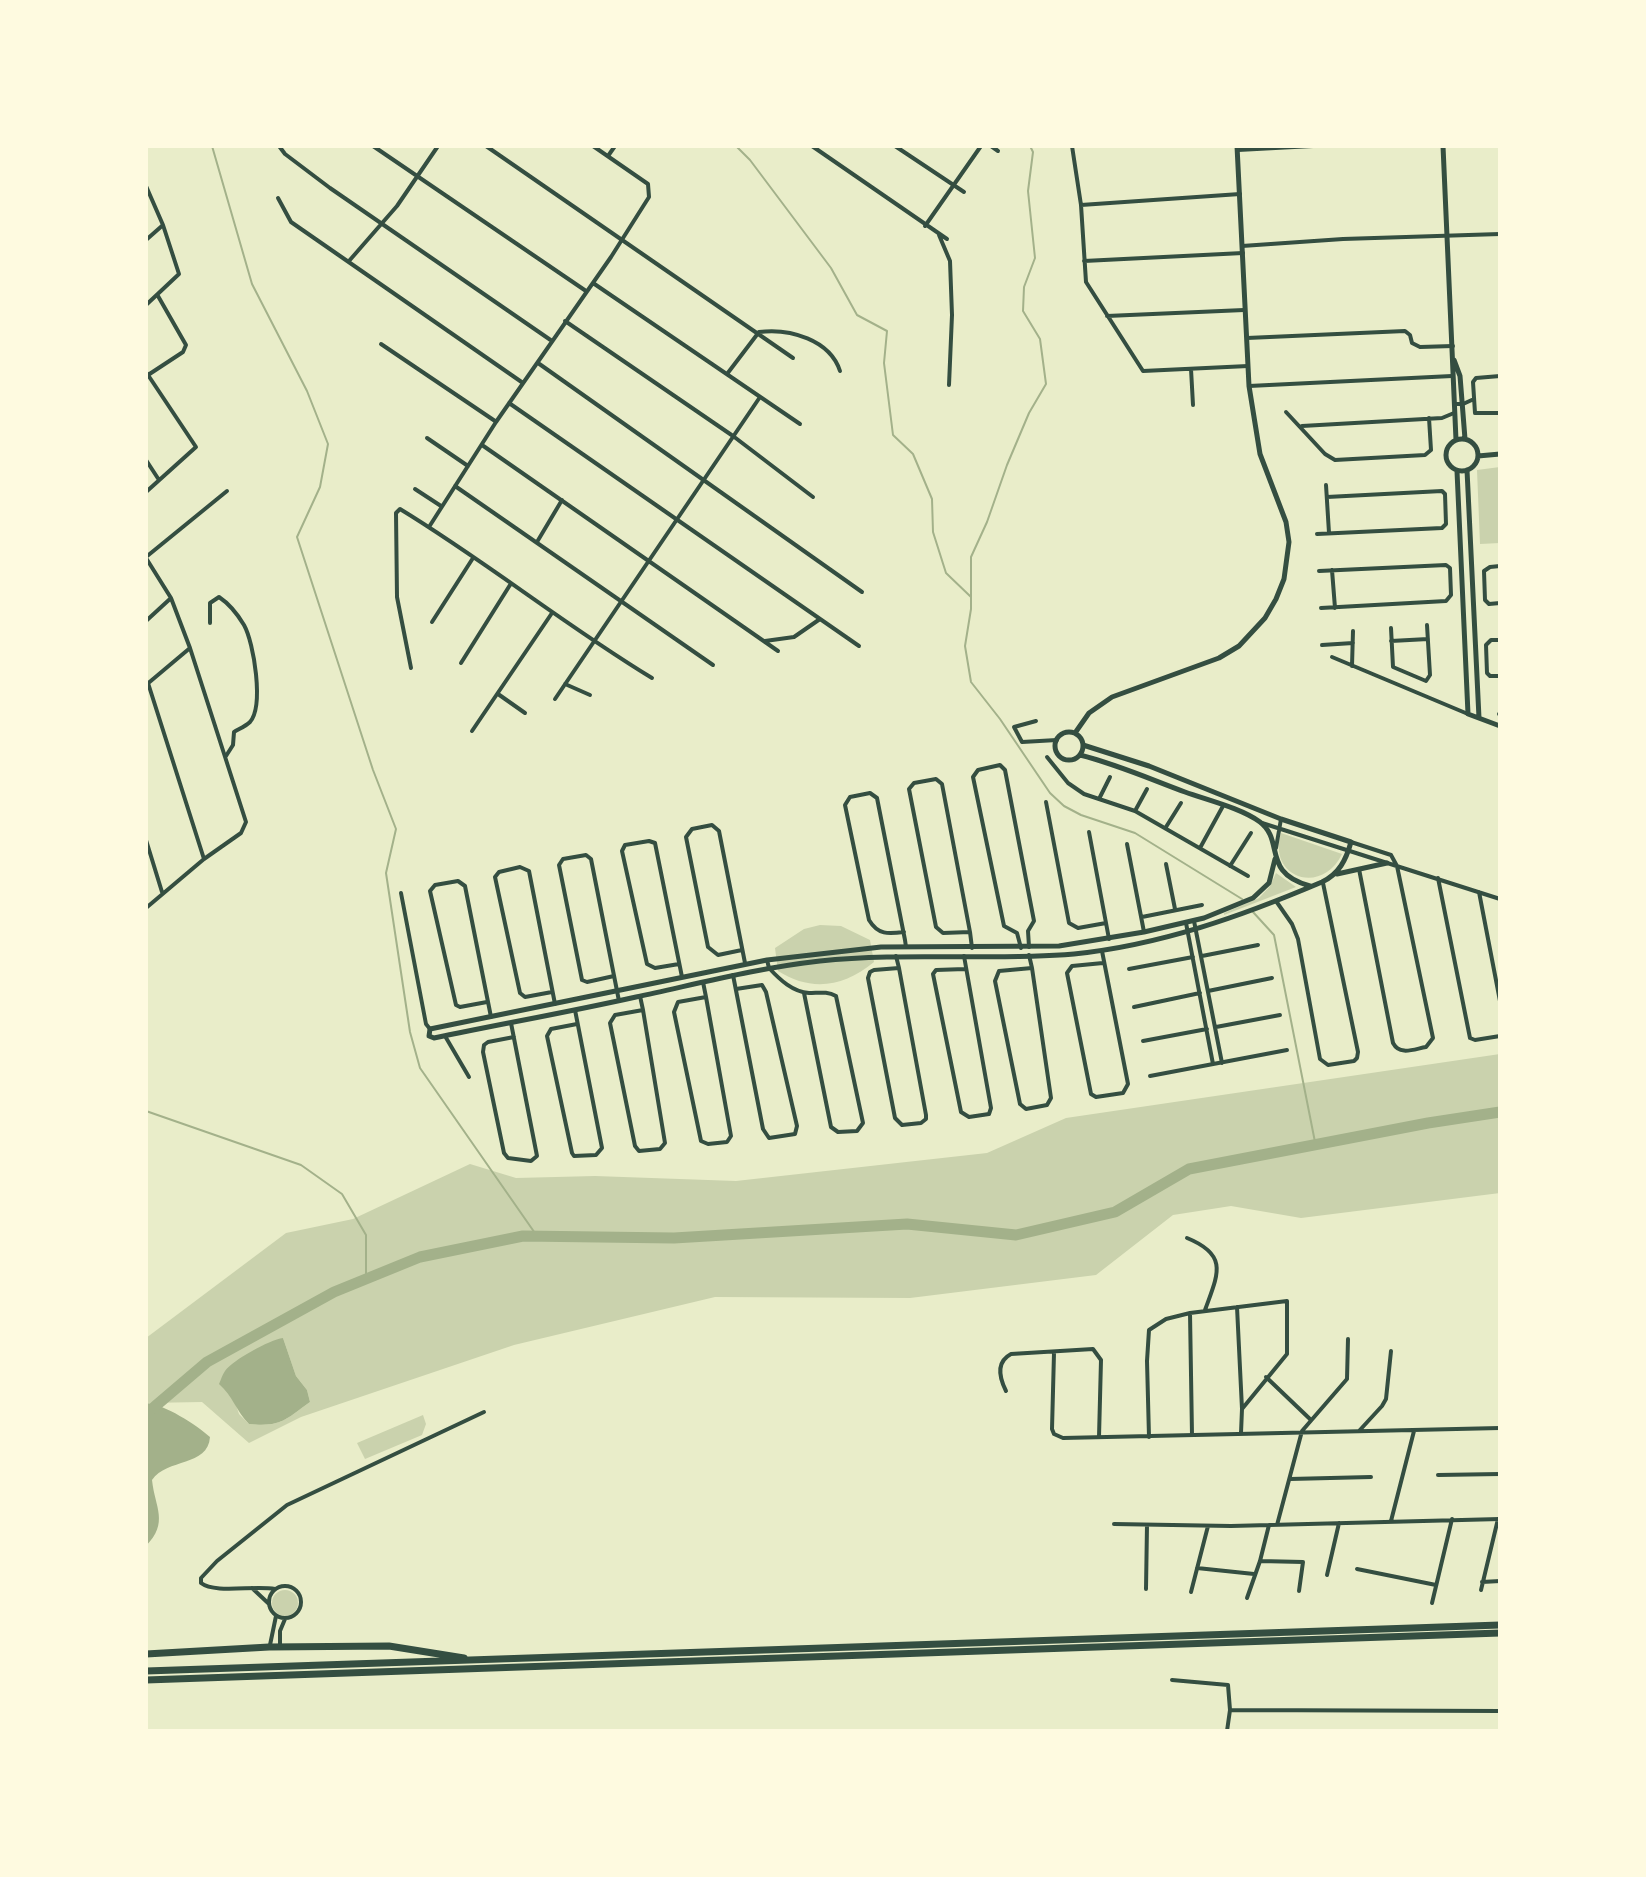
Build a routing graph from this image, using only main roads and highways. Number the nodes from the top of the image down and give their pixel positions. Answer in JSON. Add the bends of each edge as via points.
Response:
{"nodes":[{"id":1,"x":1500,"y":1625,"type":"edge"},
{"id":2,"x":1500,"y":1633,"type":"edge"},
{"id":3,"x":146,"y":1654,"type":"edge"},
{"id":4,"x":474,"y":1660,"type":"junction"},
{"id":5,"x":146,"y":1671,"type":"edge"},
{"id":6,"x":146,"y":1680,"type":"edge"}],
"edges":[{"from":1,"to":4,"type":"highway"},
{"from":2,"to":6,"type":"highway"},
{"from":3,"to":4,"type":"highway","via":[[389,1646]]},
{"from":4,"to":5,"type":"highway"}]}
